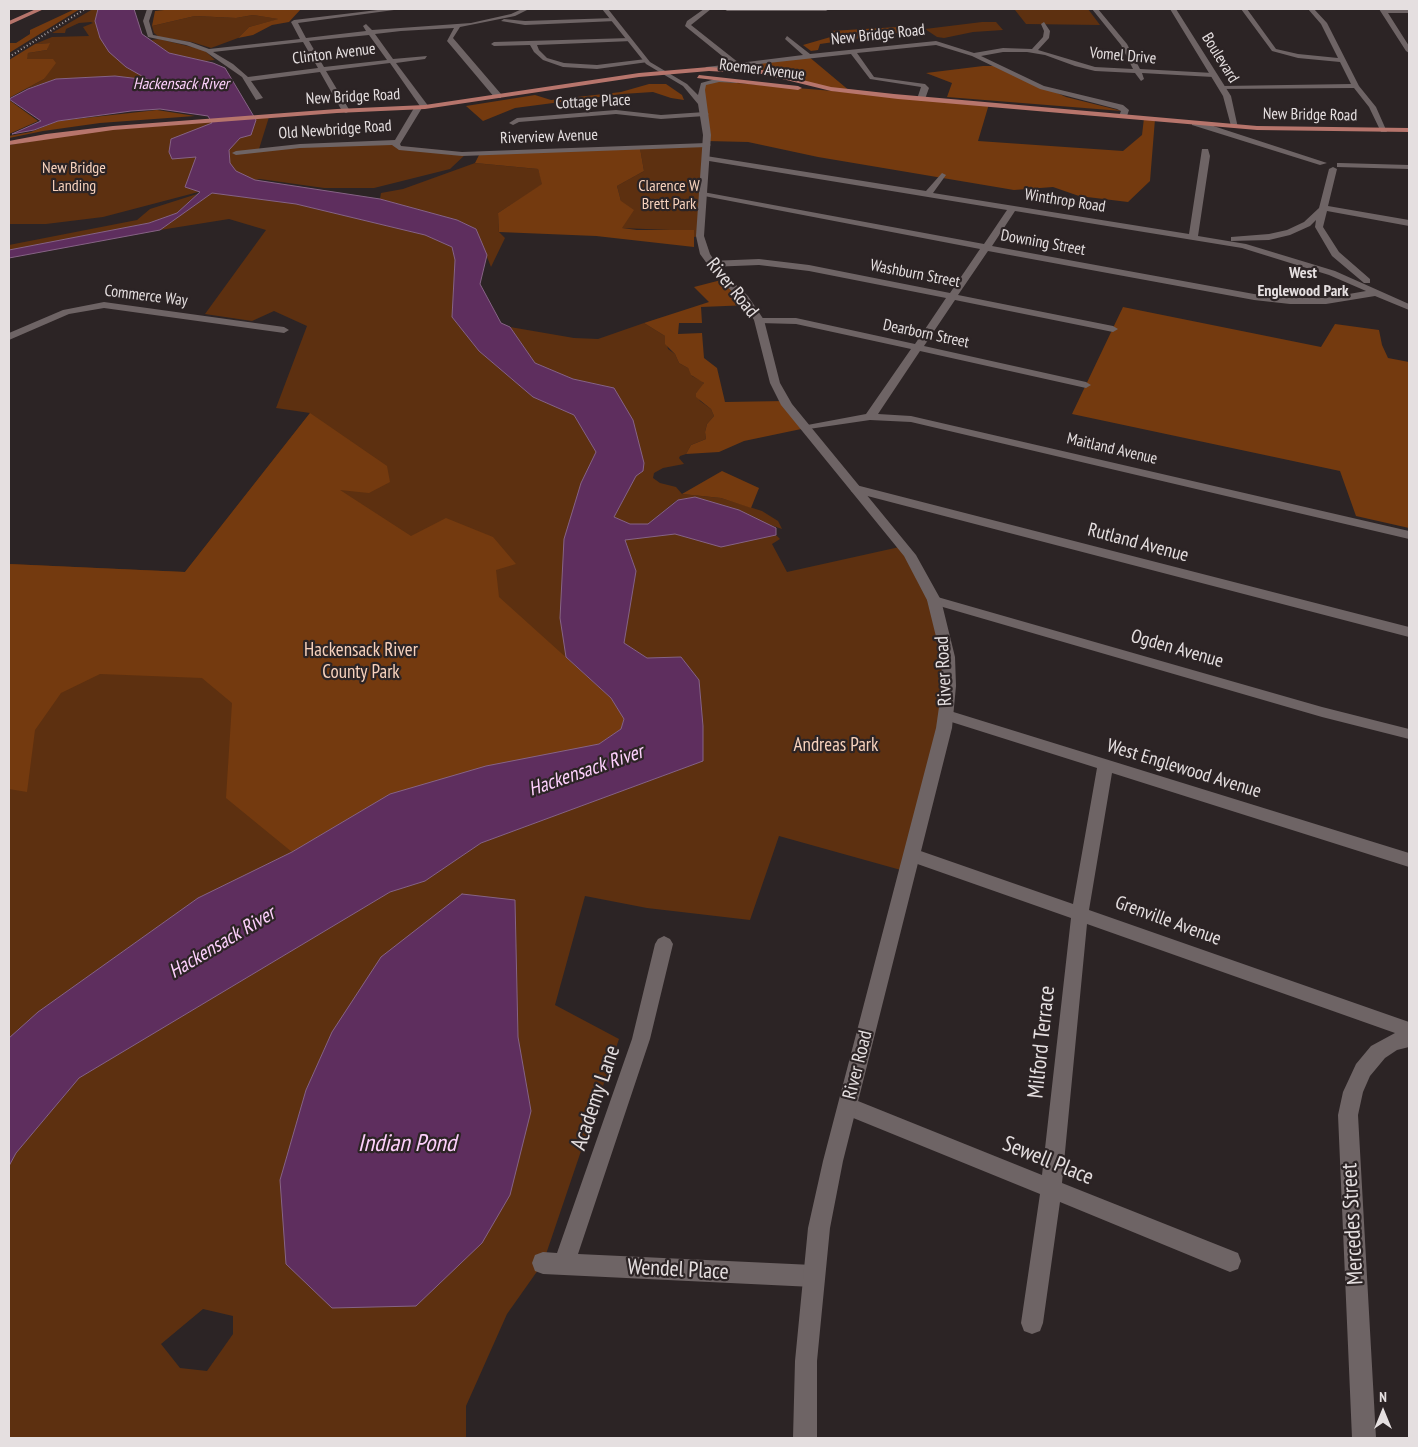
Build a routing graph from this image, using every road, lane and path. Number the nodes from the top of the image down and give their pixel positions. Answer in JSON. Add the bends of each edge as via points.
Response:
{"nodes":[{"id":1,"x":41,"y":9,"type":"edge"},
{"id":2,"x":150,"y":9,"type":"edge"},
{"id":3,"x":526,"y":9,"type":"edge"},
{"id":4,"x":605,"y":9,"type":"edge"},
{"id":5,"x":708,"y":9,"type":"edge"},
{"id":6,"x":727,"y":9,"type":"edge"},
{"id":7,"x":826,"y":9,"type":"edge"},
{"id":8,"x":1095,"y":9,"type":"edge"},
{"id":9,"x":1173,"y":9,"type":"edge"},
{"id":10,"x":1244,"y":9,"type":"edge"},
{"id":11,"x":1311,"y":9,"type":"edge"},
{"id":12,"x":391,"y":10,"type":"dead end"},
{"id":13,"x":1383,"y":10,"type":"edge"},
{"id":14,"x":1409,"y":11,"type":"edge"},
{"id":15,"x":356,"y":12,"type":"edge"},
{"id":16,"x":498,"y":19,"type":"junction"},
{"id":17,"x":614,"y":20,"type":"junction"},
{"id":18,"x":9,"y":23,"type":"edge"},
{"id":19,"x":1044,"y":24,"type":"dead end"},
{"id":20,"x":458,"y":26,"type":"junction"},
{"id":21,"x":370,"y":32,"type":"junction"},
{"id":22,"x":787,"y":38,"type":"dead end"},
{"id":23,"x":304,"y":40,"type":"junction"},
{"id":24,"x":630,"y":40,"type":"junction"},
{"id":25,"x":1406,"y":42,"type":"edge"},
{"id":26,"x":533,"y":43,"type":"junction"},
{"id":27,"x":494,"y":44,"type":"dead end"},
{"id":28,"x":1034,"y":50,"type":"junction"},
{"id":29,"x":208,"y":51,"type":"junction"},
{"id":30,"x":852,"y":51,"type":"junction"},
{"id":31,"x":1409,"y":51,"type":"edge"},
{"id":32,"x":974,"y":55,"type":"junction"},
{"id":33,"x":808,"y":56,"type":"junction"},
{"id":34,"x":425,"y":57,"type":"dead end"},
{"id":35,"x":1343,"y":60,"type":"junction"},
{"id":36,"x":391,"y":61,"type":"junction"},
{"id":37,"x":647,"y":62,"type":"junction"},
{"id":38,"x":760,"y":62,"type":"junction"},
{"id":39,"x":736,"y":64,"type":"junction"},
{"id":40,"x":706,"y":69,"type":"junction"},
{"id":41,"x":322,"y":70,"type":"junction"},
{"id":42,"x":697,"y":70,"type":"junction"},
{"id":43,"x":762,"y":72,"type":"junction"},
{"id":44,"x":1138,"y":72,"type":"junction"},
{"id":45,"x":666,"y":74,"type":"junction"},
{"id":46,"x":638,"y":75,"type":"junction"},
{"id":47,"x":1214,"y":75,"type":"junction"},
{"id":48,"x":246,"y":78,"type":"junction"},
{"id":49,"x":622,"y":78,"type":"junction"},
{"id":50,"x":787,"y":78,"type":"junction"},
{"id":51,"x":742,"y":81,"type":"junction"},
{"id":52,"x":1142,"y":83,"type":"dead end"},
{"id":53,"x":768,"y":85,"type":"junction"},
{"id":54,"x":1356,"y":86,"type":"junction"},
{"id":55,"x":1222,"y":88,"type":"junction"},
{"id":56,"x":498,"y":96,"type":"junction"},
{"id":57,"x":898,"y":97,"type":"junction"},
{"id":58,"x":259,"y":98,"type":"dead end"},
{"id":59,"x":921,"y":99,"type":"junction"},
{"id":60,"x":702,"y":104,"type":"junction"},
{"id":61,"x":422,"y":108,"type":"junction"},
{"id":62,"x":346,"y":111,"type":"junction"},
{"id":63,"x":705,"y":114,"type":"junction"},
{"id":64,"x":1122,"y":116,"type":"junction"},
{"id":65,"x":1155,"y":119,"type":"joint"},
{"id":66,"x":1195,"y":122,"type":"junction"},
{"id":67,"x":513,"y":123,"type":"dead end"},
{"id":68,"x":1235,"y":126,"type":"junction"},
{"id":69,"x":1256,"y":128,"type":"junction"},
{"id":70,"x":1384,"y":130,"type":"junction"},
{"id":71,"x":1409,"y":130,"type":"edge"},
{"id":72,"x":397,"y":142,"type":"junction"},
{"id":73,"x":1255,"y":142,"type":"junction"},
{"id":74,"x":9,"y":143,"type":"edge"},
{"id":75,"x":707,"y":145,"type":"junction"},
{"id":76,"x":1205,"y":151,"type":"dead end"},
{"id":77,"x":236,"y":153,"type":"dead end"},
{"id":78,"x":706,"y":158,"type":"junction"},
{"id":79,"x":1336,"y":167,"type":"junction"},
{"id":80,"x":1409,"y":168,"type":"edge"},
{"id":81,"x":942,"y":176,"type":"dead end"},
{"id":82,"x":928,"y":194,"type":"junction"},
{"id":83,"x":703,"y":195,"type":"junction"},
{"id":84,"x":1013,"y":208,"type":"junction"},
{"id":85,"x":1324,"y":208,"type":"junction"},
{"id":86,"x":1409,"y":223,"type":"edge"},
{"id":87,"x":1195,"y":237,"type":"junction"},
{"id":88,"x":985,"y":248,"type":"junction"},
{"id":89,"x":710,"y":264,"type":"junction"},
{"id":90,"x":1340,"y":276,"type":"junction"},
{"id":91,"x":1379,"y":292,"type":"junction"},
{"id":92,"x":952,"y":296,"type":"junction"},
{"id":93,"x":1409,"y":297,"type":"edge"},
{"id":94,"x":1348,"y":298,"type":"junction"},
{"id":95,"x":1393,"y":298,"type":"junction"},
{"id":96,"x":1409,"y":307,"type":"edge"},
{"id":97,"x":759,"y":320,"type":"junction"},
{"id":98,"x":1113,"y":329,"type":"dead end"},
{"id":99,"x":284,"y":330,"type":"dead end"},
{"id":100,"x":9,"y":337,"type":"edge"},
{"id":101,"x":917,"y":347,"type":"junction"},
{"id":102,"x":1086,"y":385,"type":"dead end"},
{"id":103,"x":870,"y":417,"type":"junction"},
{"id":104,"x":806,"y":428,"type":"junction"},
{"id":105,"x":856,"y":489,"type":"junction"},
{"id":106,"x":1409,"y":535,"type":"edge"},
{"id":107,"x":934,"y":600,"type":"junction"},
{"id":108,"x":1409,"y":632,"type":"edge"},
{"id":109,"x":946,"y":715,"type":"junction"},
{"id":110,"x":1409,"y":734,"type":"edge"},
{"id":111,"x":1105,"y":766,"type":"junction"},
{"id":112,"x":912,"y":855,"type":"junction"},
{"id":113,"x":1409,"y":860,"type":"edge"},
{"id":114,"x":1080,"y":912,"type":"junction"},
{"id":115,"x":664,"y":944,"type":"dead end"},
{"id":116,"x":1409,"y":1030,"type":"edge"},
{"id":117,"x":1409,"y":1038,"type":"edge"},
{"id":118,"x":848,"y":1106,"type":"junction"},
{"id":119,"x":1051,"y":1188,"type":"junction"},
{"id":120,"x":1230,"y":1261,"type":"dead end"},
{"id":121,"x":553,"y":1264,"type":"joint"},
{"id":122,"x":813,"y":1276,"type":"junction"},
{"id":123,"x":1032,"y":1323,"type":"dead end"},
{"id":124,"x":805,"y":1438,"type":"edge"},
{"id":125,"x":1364,"y":1438,"type":"edge"}],
"edges":[{"from":1,"to":18,"type":"main road"},
{"from":2,"to":29,"type":"street","via":[[146,21],[150,36],[188,43]]},
{"from":3,"to":16,"type":"street"},
{"from":4,"to":17,"type":"street","name":"River Road"},
{"from":5,"to":39,"type":"street","via":[[688,26]]},
{"from":6,"to":7,"type":"street"},
{"from":8,"to":44,"type":"street","via":[[1124,44]]},
{"from":9,"to":47,"type":"street","name":"Boulevard"},
{"from":10,"to":35,"type":"street","via":[[1274,50]]},
{"from":11,"to":35,"type":"street","via":[[1324,23]]},
{"from":12,"to":15,"type":"street"},
{"from":13,"to":14,"type":"street"},
{"from":13,"to":25,"type":"street"},
{"from":15,"to":21,"type":"street"},
{"from":15,"to":23,"type":"street","via":[[294,22]]},
{"from":16,"to":17,"type":"street","via":[[518,23]]},
{"from":16,"to":20,"type":"street"},
{"from":17,"to":24,"type":"street","name":"River Road"},
{"from":19,"to":28,"type":"street","via":[[1046,38]]},
{"from":20,"to":21,"type":"street"},
{"from":20,"to":56,"type":"street","via":[[450,41]]},
{"from":21,"to":23,"type":"street"},
{"from":21,"to":36,"type":"street"},
{"from":22,"to":33,"type":"street"},
{"from":23,"to":29,"type":"street"},
{"from":23,"to":41,"type":"street"},
{"from":24,"to":26,"type":"street"},
{"from":24,"to":37,"type":"street","name":"River Road"},
{"from":25,"to":31,"type":"street"},
{"from":26,"to":27,"type":"street"},
{"from":26,"to":37,"type":"street","via":[[545,59],[563,65],[597,67]]},
{"from":28,"to":32,"type":"street","name":"Vomel Drive","via":[[1003,50]]},
{"from":28,"to":44,"type":"street","name":"Vomel Drive","via":[[1086,67]]},
{"from":29,"to":48,"type":"street"},
{"from":30,"to":32,"type":"street","name":"New Bridge Road","via":[[931,43]]},
{"from":30,"to":33,"type":"street","name":"New Bridge Road"},
{"from":30,"to":59,"type":"street","via":[[872,78],[923,85]]},
{"from":32,"to":64,"type":"street","name":"New Bridge Road","via":[[1042,88],[1120,107],[1125,110]]},
{"from":33,"to":38,"type":"street","name":"New Bridge Road"},
{"from":34,"to":36,"type":"street","name":"Clinton Avenue"},
{"from":35,"to":54,"type":"street"},
{"from":36,"to":41,"type":"street","name":"Clinton Avenue"},
{"from":36,"to":61,"type":"street"},
{"from":37,"to":42,"type":"street","via":[[670,69]]},
{"from":37,"to":45,"type":"street","name":"River Road"},
{"from":37,"to":46,"type":"street","via":[[648,70]]},
{"from":38,"to":39,"type":"street","name":"New Bridge Road"},
{"from":38,"to":43,"type":"street","via":[[755,67]]},
{"from":39,"to":40,"type":"street","name":"New Bridge Road"},
{"from":40,"to":42,"type":"main road","name":"Roemer Avenue"},
{"from":40,"to":43,"type":"main road","name":"Roemer Avenue"},
{"from":41,"to":48,"type":"street","name":"Clinton Avenue"},
{"from":41,"to":62,"type":"street"},
{"from":42,"to":45,"type":"main road","name":"New Bridge Road"},
{"from":43,"to":50,"type":"main road","name":"Roemer Avenue"},
{"from":44,"to":47,"type":"street","name":"Vomel Drive"},
{"from":44,"to":52,"type":"street"},
{"from":45,"to":46,"type":"main road","name":"New Bridge Road"},
{"from":45,"to":49,"type":"main road","name":"Roemer Avenue"},
{"from":45,"to":51,"type":"main road","name":"Roemer Avenue"},
{"from":45,"to":60,"type":"street","name":"River Road","via":[[692,90]]},
{"from":46,"to":49,"type":"main road","name":"New Bridge Road"},
{"from":47,"to":55,"type":"street","name":"Boulevard"},
{"from":48,"to":58,"type":"street"},
{"from":49,"to":56,"type":"main road","name":"New Bridge Road"},
{"from":50,"to":53,"type":"main road","via":[[785,83]]},
{"from":50,"to":57,"type":"main road","name":"Roemer Avenue","via":[[831,89]]},
{"from":51,"to":53,"type":"main road","name":"Roemer Avenue"},
{"from":51,"to":60,"type":"street","via":[[719,80],[703,84]]},
{"from":53,"to":57,"type":"main road","name":"Roemer Avenue"},
{"from":54,"to":55,"type":"street"},
{"from":54,"to":70,"type":"street"},
{"from":55,"to":68,"type":"street","name":"Boulevard","via":[[1230,103]]},
{"from":56,"to":61,"type":"main road","name":"New Bridge Road"},
{"from":57,"to":59,"type":"main road","name":"Roemer Avenue"},
{"from":59,"to":64,"type":"main road","name":"Roemer Avenue"},
{"from":60,"to":63,"type":"street","name":"River Road"},
{"from":61,"to":62,"type":"main road","name":"New Bridge Road"},
{"from":61,"to":72,"type":"street","name":"Old Newbridge Road"},
{"from":62,"to":74,"type":"main road","name":"New Bridge Road","via":[[92,130]]},
{"from":63,"to":67,"type":"street","name":"Cottage Place","via":[[661,117],[616,112],[517,120]]},
{"from":63,"to":75,"type":"street","name":"River Road"},
{"from":64,"to":65,"type":"main road","name":"Roemer Avenue"},
{"from":65,"to":66,"type":"main road","name":"New Bridge Road"},
{"from":66,"to":68,"type":"main road","name":"New Bridge Road"},
{"from":66,"to":73,"type":"street"},
{"from":68,"to":69,"type":"main road","name":"New Bridge Road"},
{"from":68,"to":70,"type":"main road","name":"New Bridge Road"},
{"from":69,"to":70,"type":"main road","name":"New Bridge Road"},
{"from":69,"to":73,"type":"street","via":[[1246,132]]},
{"from":70,"to":71,"type":"main road","name":"New Bridge Road"},
{"from":72,"to":75,"type":"street","name":"Riverview Avenue","via":[[396,146],[405,150],[462,154]]},
{"from":72,"to":77,"type":"street","name":"Old Newbridge Road","via":[[300,146]]},
{"from":73,"to":79,"type":"street"},
{"from":75,"to":78,"type":"street","name":"River Road"},
{"from":76,"to":87,"type":"street"},
{"from":78,"to":82,"type":"street","name":"Winthrop Road"},
{"from":78,"to":83,"type":"street","name":"River Road"},
{"from":79,"to":80,"type":"street"},
{"from":79,"to":85,"type":"street"},
{"from":81,"to":82,"type":"street"},
{"from":82,"to":84,"type":"street","name":"Winthrop Road"},
{"from":83,"to":88,"type":"street","name":"Downing Street"},
{"from":83,"to":89,"type":"street","name":"River Road","via":[[700,236]]},
{"from":84,"to":87,"type":"street","name":"Winthrop Road"},
{"from":84,"to":88,"type":"street"},
{"from":85,"to":86,"type":"street"},
{"from":85,"to":87,"type":"street","via":[[1307,224],[1279,235],[1244,239]]},
{"from":85,"to":91,"type":"street","via":[[1319,227],[1327,244]]},
{"from":87,"to":90,"type":"street","name":"Winthrop Road","via":[[1274,254]]},
{"from":88,"to":92,"type":"street"},
{"from":88,"to":94,"type":"street","name":"Downing Street","via":[[1254,297],[1310,302]]},
{"from":89,"to":92,"type":"street","name":"Washburn Street","via":[[748,262],[793,266]]},
{"from":89,"to":97,"type":"street","name":"River Road","via":[[745,298]]},
{"from":90,"to":91,"type":"street","name":"Winthrop Road"},
{"from":90,"to":94,"type":"street","via":[[1347,287]]},
{"from":91,"to":94,"type":"street","name":"Downing Street"},
{"from":91,"to":95,"type":"street","name":"Winthrop Road"},
{"from":92,"to":98,"type":"street","name":"Washburn Street"},
{"from":92,"to":101,"type":"street"},
{"from":93,"to":95,"type":"street"},
{"from":95,"to":96,"type":"street","name":"Winthrop Road"},
{"from":97,"to":101,"type":"street","name":"Dearborn Street","via":[[796,321]]},
{"from":97,"to":104,"type":"street","name":"River Road","via":[[775,383],[787,405]]},
{"from":99,"to":100,"type":"street","name":"Commerce Way","via":[[104,304],[66,312]]},
{"from":101,"to":102,"type":"street","name":"Dearborn Street"},
{"from":101,"to":103,"type":"street"},
{"from":103,"to":104,"type":"street","name":"Maitland Avenue"},
{"from":103,"to":106,"type":"street","name":"Maitland Avenue","via":[[911,419]]},
{"from":104,"to":105,"type":"street","name":"River Road"},
{"from":105,"to":107,"type":"street","name":"River Road","via":[[904,546]]},
{"from":105,"to":108,"type":"street","name":"Rutland Avenue"},
{"from":107,"to":109,"type":"street","name":"River Road","via":[[948,657]]},
{"from":107,"to":110,"type":"street","name":"Ogden Avenue"},
{"from":109,"to":111,"type":"street","name":"West Englewood Avenue"},
{"from":109,"to":112,"type":"street","name":"River Road"},
{"from":111,"to":113,"type":"street","name":"West Englewood Avenue"},
{"from":111,"to":114,"type":"street","name":"Milford Terrace"},
{"from":112,"to":114,"type":"street","name":"Grenville Avenue"},
{"from":112,"to":118,"type":"street","name":"River Road"},
{"from":114,"to":116,"type":"street","name":"Grenville Avenue"},
{"from":114,"to":119,"type":"street","name":"Milford Terrace"},
{"from":115,"to":121,"type":"street","name":"Academy Lane","via":[[641,1038]]},
{"from":117,"to":125,"type":"street","name":"Mercedes Street","via":[[1378,1052],[1363,1070],[1353,1092],[1348,1115]]},
{"from":118,"to":119,"type":"street","name":"Sewell Place"},
{"from":118,"to":122,"type":"street","name":"River Road","via":[[819,1228]]},
{"from":119,"to":120,"type":"street","name":"Sewell Place"},
{"from":119,"to":123,"type":"street","name":"Milford Terrace"},
{"from":121,"to":122,"type":"street","name":"Wendel Place"},
{"from":122,"to":124,"type":"street","name":"River Road","via":[[806,1361]]}]}
